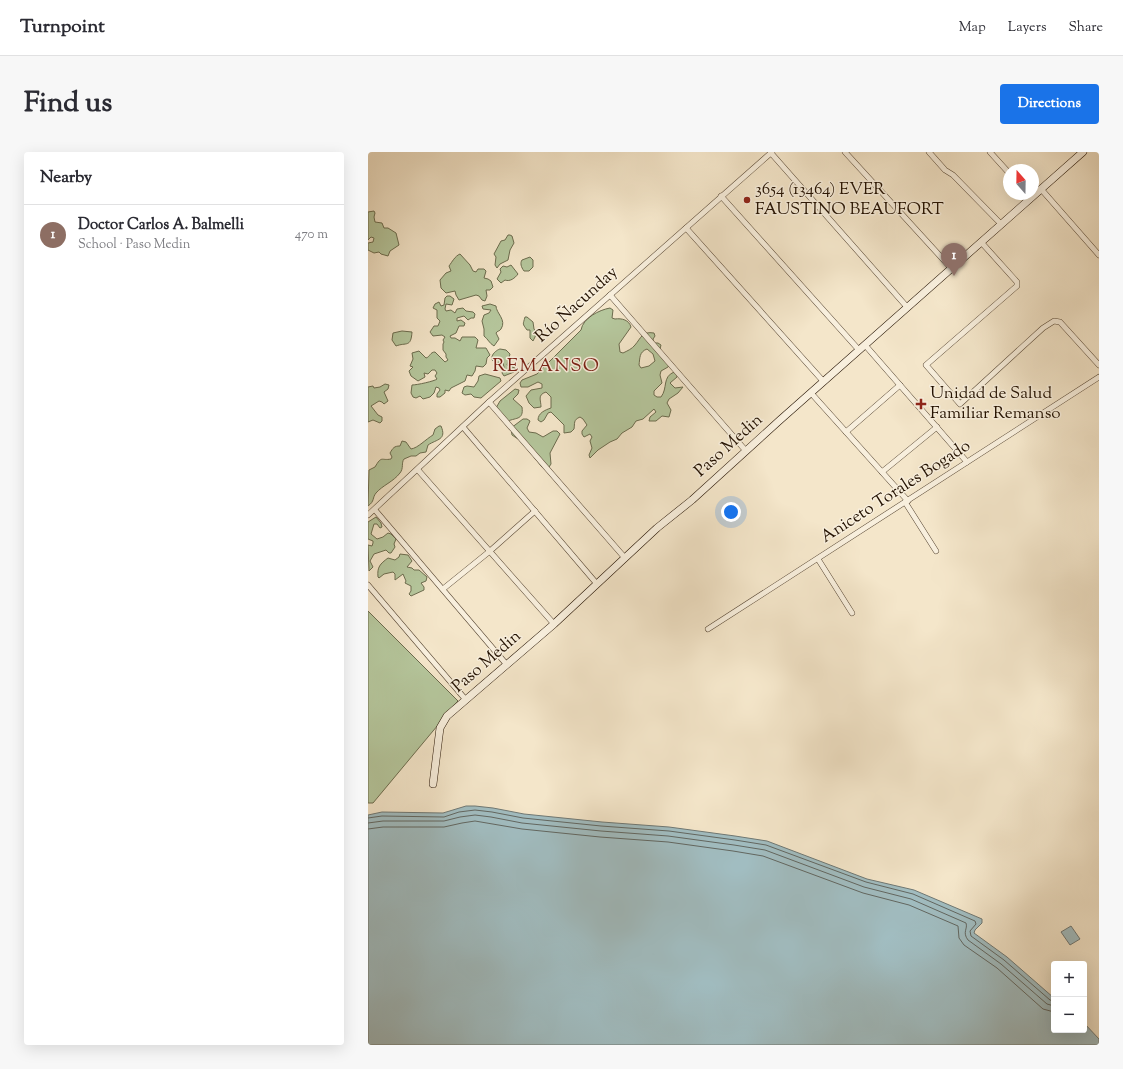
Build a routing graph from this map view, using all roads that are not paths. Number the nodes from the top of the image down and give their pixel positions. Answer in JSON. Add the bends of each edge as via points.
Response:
{"nodes":[{"id":1,"x":772,"y":152,"type":"edge"},
{"id":2,"x":845,"y":152,"type":"edge"},
{"id":3,"x":929,"y":152,"type":"edge"},
{"id":4,"x":990,"y":152,"type":"edge"},
{"id":5,"x":1083,"y":152,"type":"edge"},
{"id":6,"x":1003,"y":167,"type":"edge"},
{"id":7,"x":1041,"y":189,"type":"joint"},
{"id":8,"x":722,"y":196,"type":"junction"},
{"id":9,"x":1025,"y":200,"type":"edge"},
{"id":10,"x":1001,"y":224,"type":"junction"},
{"id":11,"x":686,"y":228,"type":"junction"},
{"id":12,"x":981,"y":242,"type":"junction"},
{"id":13,"x":1099,"y":255,"type":"edge"},
{"id":14,"x":951,"y":268,"type":"junction"},
{"id":15,"x":610,"y":295,"type":"junction"},
{"id":16,"x":907,"y":307,"type":"junction"},
{"id":17,"x":865,"y":345,"type":"junction"},
{"id":18,"x":859,"y":350,"type":"junction"},
{"id":19,"x":1099,"y":365,"type":"edge"},
{"id":20,"x":1099,"y":377,"type":"edge"},
{"id":21,"x":823,"y":381,"type":"junction"},
{"id":22,"x":900,"y":385,"type":"junction"},
{"id":23,"x":811,"y":393,"type":"junction"},
{"id":24,"x":489,"y":402,"type":"junction"},
{"id":25,"x":463,"y":427,"type":"junction"},
{"id":26,"x":937,"y":427,"type":"junction"},
{"id":27,"x":846,"y":432,"type":"junction"},
{"id":28,"x":746,"y":451,"type":"junction"},
{"id":29,"x":967,"y":462,"type":"junction"},
{"id":30,"x":418,"y":470,"type":"junction"},
{"id":31,"x":882,"y":472,"type":"junction"},
{"id":32,"x":907,"y":502,"type":"junction"},
{"id":33,"x":375,"y":510,"type":"junction"},
{"id":34,"x":535,"y":511,"type":"junction"},
{"id":35,"x":368,"y":515,"type":"edge"},
{"id":36,"x":936,"y":550,"type":"dead end"},
{"id":37,"x":490,"y":552,"type":"junction"},
{"id":38,"x":625,"y":558,"type":"junction"},
{"id":39,"x":818,"y":559,"type":"junction"},
{"id":40,"x":597,"y":584,"type":"junction"},
{"id":41,"x":368,"y":585,"type":"edge"},
{"id":42,"x":443,"y":589,"type":"junction"},
{"id":43,"x":852,"y":613,"type":"dead end"},
{"id":44,"x":554,"y":624,"type":"junction"},
{"id":45,"x":708,"y":629,"type":"dead end"},
{"id":46,"x":507,"y":665,"type":"junction"},
{"id":47,"x":466,"y":700,"type":"junction"},
{"id":48,"x":433,"y":784,"type":"dead end"}],
"edges":[{"from":1,"to":8,"type":"street","name":"Río Ñacunday"},
{"from":1,"to":16,"type":"street"},
{"from":2,"to":14,"type":"street"},
{"from":3,"to":10,"type":"street"},
{"from":4,"to":6,"type":"street"},
{"from":5,"to":7,"type":"street","name":"Paso Medin"},
{"from":7,"to":13,"type":"street"},
{"from":8,"to":11,"type":"street","name":"Río Ñacunday"},
{"from":8,"to":18,"type":"street"},
{"from":9,"to":10,"type":"street","name":"Paso Medin"},
{"from":10,"to":12,"type":"street","name":"Paso Medin"},
{"from":11,"to":15,"type":"street","name":"Río Ñacunday"},
{"from":11,"to":21,"type":"street"},
{"from":12,"to":14,"type":"street","name":"Paso Medin"},
{"from":12,"to":19,"type":"street","via":[[1017,284],[926,365],[960,404],[1043,328],[1054,322],[1060,322]]},
{"from":14,"to":16,"type":"street","name":"Paso Medin"},
{"from":15,"to":24,"type":"street","name":"Río Ñacunday"},
{"from":15,"to":28,"type":"street"},
{"from":16,"to":17,"type":"street","name":"Paso Medin"},
{"from":17,"to":18,"type":"street","name":"Paso Medin"},
{"from":17,"to":22,"type":"street"},
{"from":18,"to":21,"type":"street","name":"Paso Medin"},
{"from":20,"to":29,"type":"street","name":"Aniceto Torales Bogado"},
{"from":21,"to":23,"type":"street","name":"Paso Medin"},
{"from":22,"to":26,"type":"street"},
{"from":22,"to":27,"type":"street"},
{"from":23,"to":27,"type":"street"},
{"from":23,"to":28,"type":"street","name":"Paso Medin"},
{"from":24,"to":25,"type":"street","name":"Río Ñacunday"},
{"from":24,"to":38,"type":"street"},
{"from":25,"to":30,"type":"street","name":"Río Ñacunday"},
{"from":25,"to":34,"type":"street"},
{"from":26,"to":29,"type":"street"},
{"from":26,"to":31,"type":"street"},
{"from":27,"to":31,"type":"street"},
{"from":28,"to":38,"type":"street","name":"Paso Medin"},
{"from":29,"to":32,"type":"street","name":"Aniceto Torales Bogado"},
{"from":30,"to":33,"type":"street","name":"Río Ñacunday"},
{"from":30,"to":37,"type":"street"},
{"from":31,"to":32,"type":"street"},
{"from":32,"to":36,"type":"street"},
{"from":32,"to":39,"type":"street","name":"Aniceto Torales Bogado"},
{"from":33,"to":35,"type":"street","name":"Río Ñacunday"},
{"from":33,"to":42,"type":"street"},
{"from":34,"to":37,"type":"street"},
{"from":34,"to":40,"type":"street"},
{"from":37,"to":42,"type":"street"},
{"from":37,"to":44,"type":"street"},
{"from":38,"to":40,"type":"street","name":"Paso Medin"},
{"from":39,"to":43,"type":"street"},
{"from":39,"to":45,"type":"street","name":"Aniceto Torales Bogado"},
{"from":40,"to":44,"type":"street","name":"Paso Medin"},
{"from":41,"to":47,"type":"street"},
{"from":42,"to":46,"type":"street"},
{"from":44,"to":46,"type":"street","name":"Paso Medin"},
{"from":46,"to":47,"type":"street","name":"Paso Medin"},
{"from":47,"to":48,"type":"street","name":"Paso Medin","via":[[447,716],[440,728]]}]}
